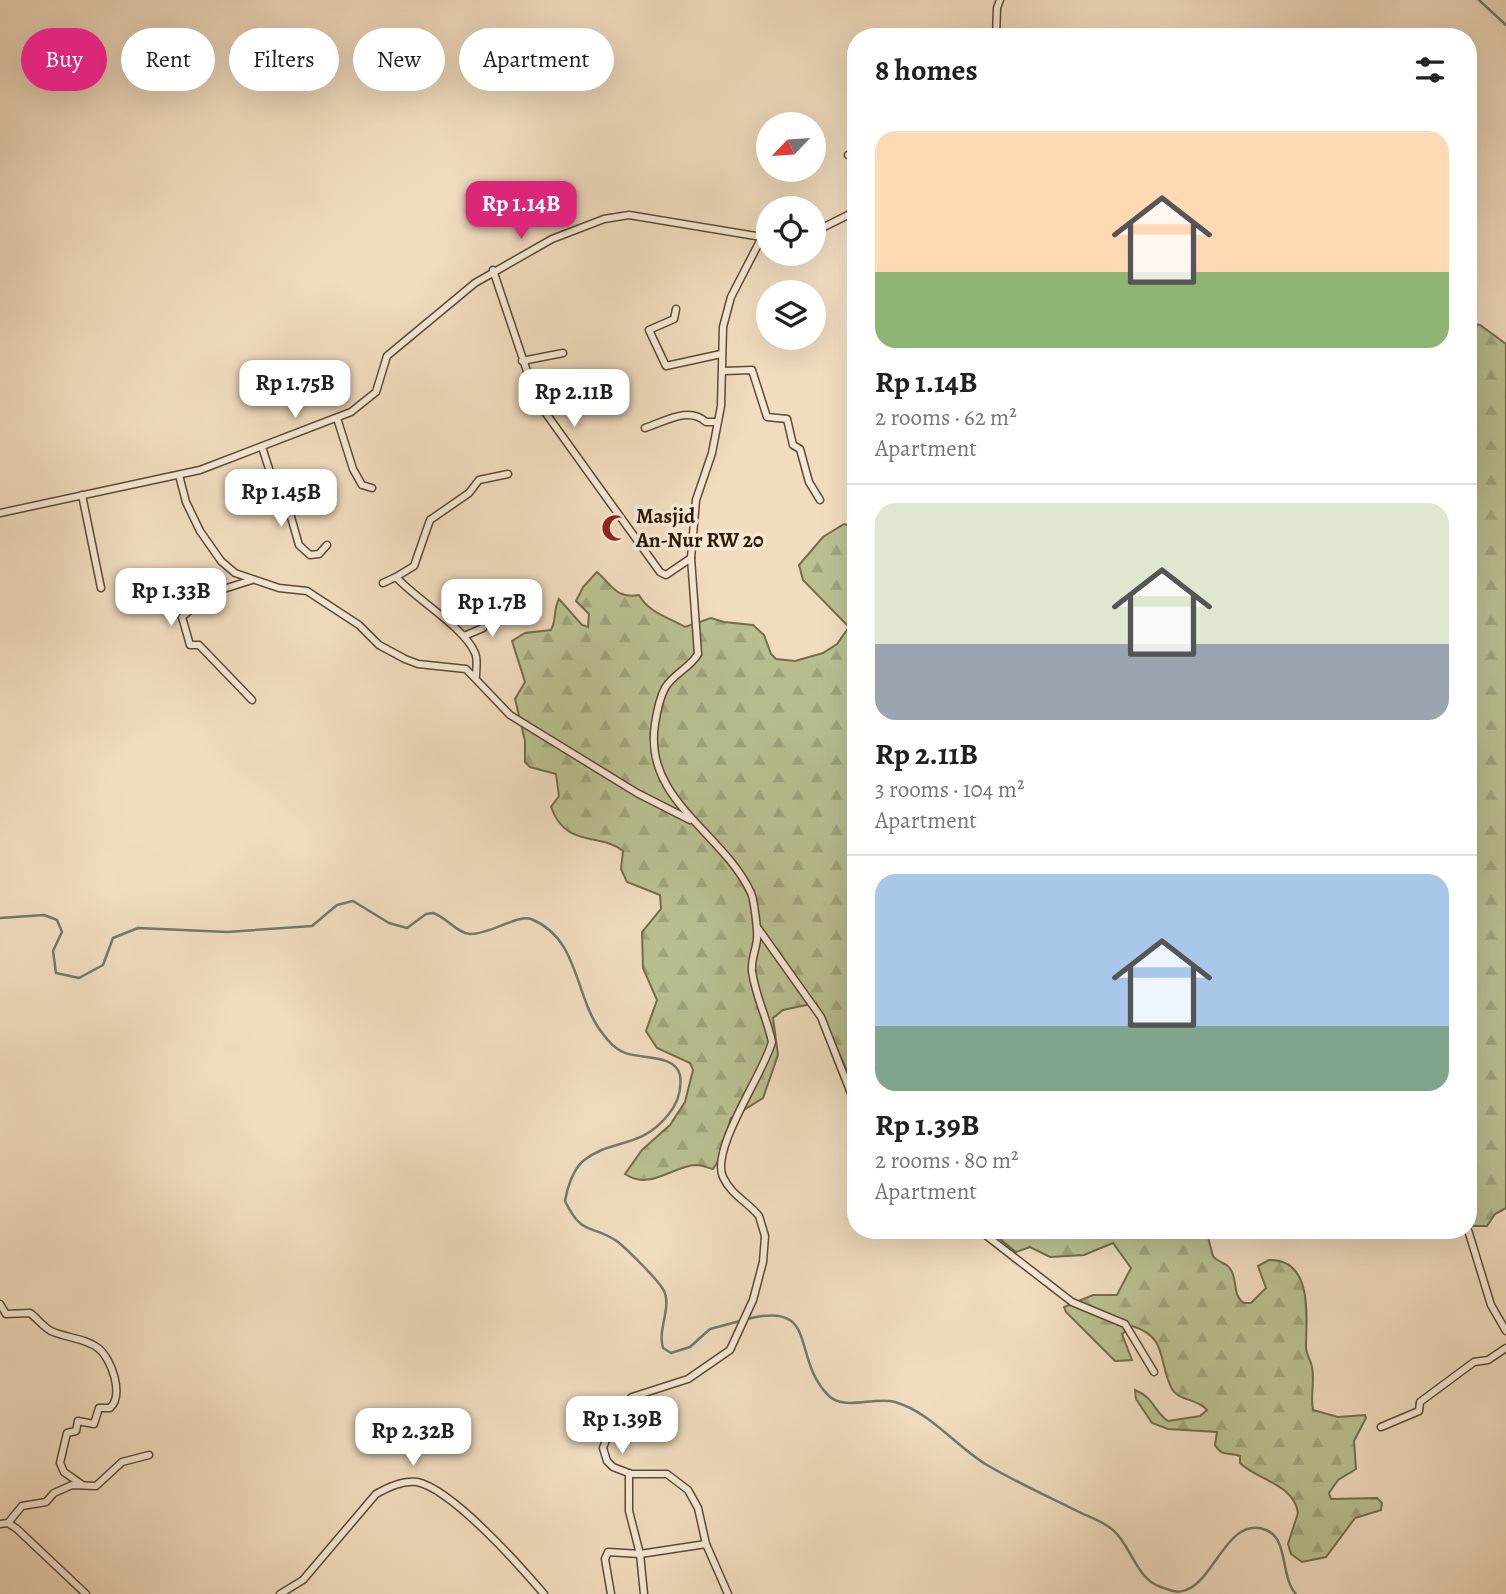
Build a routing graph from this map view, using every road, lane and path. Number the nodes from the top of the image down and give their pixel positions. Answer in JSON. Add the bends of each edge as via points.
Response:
{"nodes":[{"id":1,"x":1000,"y":0,"type":"edge"},
{"id":2,"x":997,"y":28,"type":"edge"},
{"id":3,"x":847,"y":216,"type":"edge"},
{"id":4,"x":826,"y":226,"type":"edge"},
{"id":5,"x":756,"y":237,"type":"edge"},
{"id":6,"x":756,"y":254,"type":"edge"},
{"id":7,"x":493,"y":270,"type":"junction"},
{"id":8,"x":676,"y":309,"type":"dead end"},
{"id":9,"x":563,"y":353,"type":"dead end"},
{"id":10,"x":720,"y":354,"type":"junction"},
{"id":11,"x":522,"y":361,"type":"junction"},
{"id":12,"x":724,"y":371,"type":"junction"},
{"id":13,"x":337,"y":418,"type":"junction"},
{"id":14,"x":717,"y":422,"type":"junction"},
{"id":15,"x":645,"y":428,"type":"dead end"},
{"id":16,"x":262,"y":447,"type":"junction"},
{"id":17,"x":508,"y":474,"type":"dead end"},
{"id":18,"x":179,"y":475,"type":"junction"},
{"id":19,"x":372,"y":488,"type":"dead end"},
{"id":20,"x":82,"y":495,"type":"junction"},
{"id":21,"x":820,"y":500,"type":"dead end"},
{"id":22,"x":0,"y":513,"type":"edge"},
{"id":23,"x":327,"y":545,"type":"dead end"},
{"id":24,"x":691,"y":558,"type":"junction"},
{"id":25,"x":396,"y":577,"type":"junction"},
{"id":26,"x":252,"y":580,"type":"junction"},
{"id":27,"x":383,"y":583,"type":"dead end"},
{"id":28,"x":101,"y":588,"type":"dead end"},
{"id":29,"x":509,"y":613,"type":"dead end"},
{"id":30,"x":464,"y":636,"type":"junction"},
{"id":31,"x":476,"y":676,"type":"junction"},
{"id":32,"x":252,"y":701,"type":"dead end"},
{"id":33,"x":694,"y":822,"type":"junction"},
{"id":34,"x":756,"y":926,"type":"junction"},
{"id":35,"x":847,"y":1083,"type":"edge"},
{"id":36,"x":990,"y":1239,"type":"edge"},
{"id":37,"x":1471,"y":1239,"type":"edge"},
{"id":38,"x":0,"y":1304,"type":"edge"},
{"id":39,"x":1506,"y":1331,"type":"edge"},
{"id":40,"x":1506,"y":1348,"type":"edge"},
{"id":41,"x":1154,"y":1372,"type":"dead end"},
{"id":42,"x":1381,"y":1427,"type":"dead end"},
{"id":43,"x":149,"y":1455,"type":"dead end"},
{"id":44,"x":629,"y":1473,"type":"junction"},
{"id":45,"x":80,"y":1484,"type":"junction"},
{"id":46,"x":4,"y":1524,"type":"edge"},
{"id":47,"x":706,"y":1544,"type":"junction"},
{"id":48,"x":640,"y":1554,"type":"junction"},
{"id":49,"x":86,"y":1594,"type":"edge"},
{"id":50,"x":280,"y":1594,"type":"edge"},
{"id":51,"x":544,"y":1594,"type":"edge"},
{"id":52,"x":611,"y":1594,"type":"edge"},
{"id":53,"x":644,"y":1594,"type":"edge"},
{"id":54,"x":728,"y":1594,"type":"edge"}],
"edges":[{"from":1,"to":2,"type":"street"},
{"from":3,"to":4,"type":"street"},
{"from":5,"to":7,"type":"street","via":[[620,215],[568,232]]},
{"from":6,"to":10,"type":"street","via":[[731,297]]},
{"from":7,"to":11,"type":"street","via":[[522,349]]},
{"from":7,"to":13,"type":"street","via":[[387,356],[376,392]]},
{"from":8,"to":10,"type":"street","via":[[674,319],[649,329],[666,365]]},
{"from":9,"to":11,"type":"street"},
{"from":10,"to":12,"type":"street"},
{"from":11,"to":24,"type":"street","via":[[537,401],[660,572],[666,575]]},
{"from":12,"to":14,"type":"street"},
{"from":12,"to":21,"type":"street","via":[[752,370],[767,417],[787,419],[793,446],[800,449],[809,482]]},
{"from":13,"to":16,"type":"street"},
{"from":13,"to":19,"type":"street","via":[[353,469],[362,485]]},
{"from":14,"to":15,"type":"street","via":[[688,413]]},
{"from":14,"to":24,"type":"street","via":[[696,500]]},
{"from":16,"to":18,"type":"street"},
{"from":16,"to":23,"type":"street","via":[[299,544],[310,555],[319,554]]},
{"from":17,"to":25,"type":"street","via":[[479,480],[469,493],[430,520],[414,566]]},
{"from":18,"to":20,"type":"street"},
{"from":18,"to":26,"type":"street","via":[[191,515],[209,547],[228,567]]},
{"from":20,"to":22,"type":"street"},
{"from":20,"to":28,"type":"street"},
{"from":24,"to":33,"type":"street","via":[[698,654],[666,685],[653,747],[669,791]]},
{"from":25,"to":27,"type":"street"},
{"from":25,"to":30,"type":"street"},
{"from":26,"to":31,"type":"street","via":[[307,590],[399,656],[418,664],[461,667]]},
{"from":26,"to":32,"type":"street","via":[[189,600],[188,612],[182,617],[190,645],[199,645]]},
{"from":29,"to":30,"type":"street","via":[[491,617],[484,628]]},
{"from":30,"to":31,"type":"street","via":[[475,653]]},
{"from":31,"to":33,"type":"street","via":[[510,715],[637,793]]},
{"from":33,"to":34,"type":"street","via":[[740,874],[752,895]]},
{"from":34,"to":35,"type":"street","via":[[821,1017]]},
{"from":34,"to":44,"type":"street","via":[[753,978],[772,1042],[732,1125],[721,1168],[733,1195],[754,1209],[763,1227],[763,1262],[753,1300],[730,1350],[700,1372],[642,1392],[622,1406],[603,1448],[607,1461]]},
{"from":36,"to":41,"type":"street","via":[[1072,1303],[1125,1324]]},
{"from":37,"to":39,"type":"street","via":[[1491,1305]]},
{"from":38,"to":45,"type":"street","via":[[6,1314],[30,1313],[51,1331],[96,1346],[107,1360],[116,1388],[115,1402],[110,1408],[99,1408],[94,1424],[78,1421],[76,1431],[67,1433],[61,1456],[64,1472]]},
{"from":40,"to":42,"type":"street","via":[[1488,1360],[1474,1362],[1446,1382],[1420,1402],[1419,1411]]},
{"from":43,"to":45,"type":"street","via":[[122,1462],[96,1486]]},
{"from":44,"to":47,"type":"street","via":[[659,1472],[680,1482],[695,1499]]},
{"from":44,"to":48,"type":"street","via":[[629,1511]]},
{"from":45,"to":46,"type":"street","via":[[58,1491],[46,1503],[22,1506]]},
{"from":46,"to":49,"type":"street"},
{"from":47,"to":48,"type":"street"},
{"from":47,"to":54,"type":"street"},
{"from":48,"to":52,"type":"street","via":[[612,1550],[606,1554]]},
{"from":48,"to":53,"type":"street"},
{"from":50,"to":51,"type":"street","via":[[303,1580],[376,1494],[390,1486],[415,1482],[460,1510],[508,1550]]}]}
